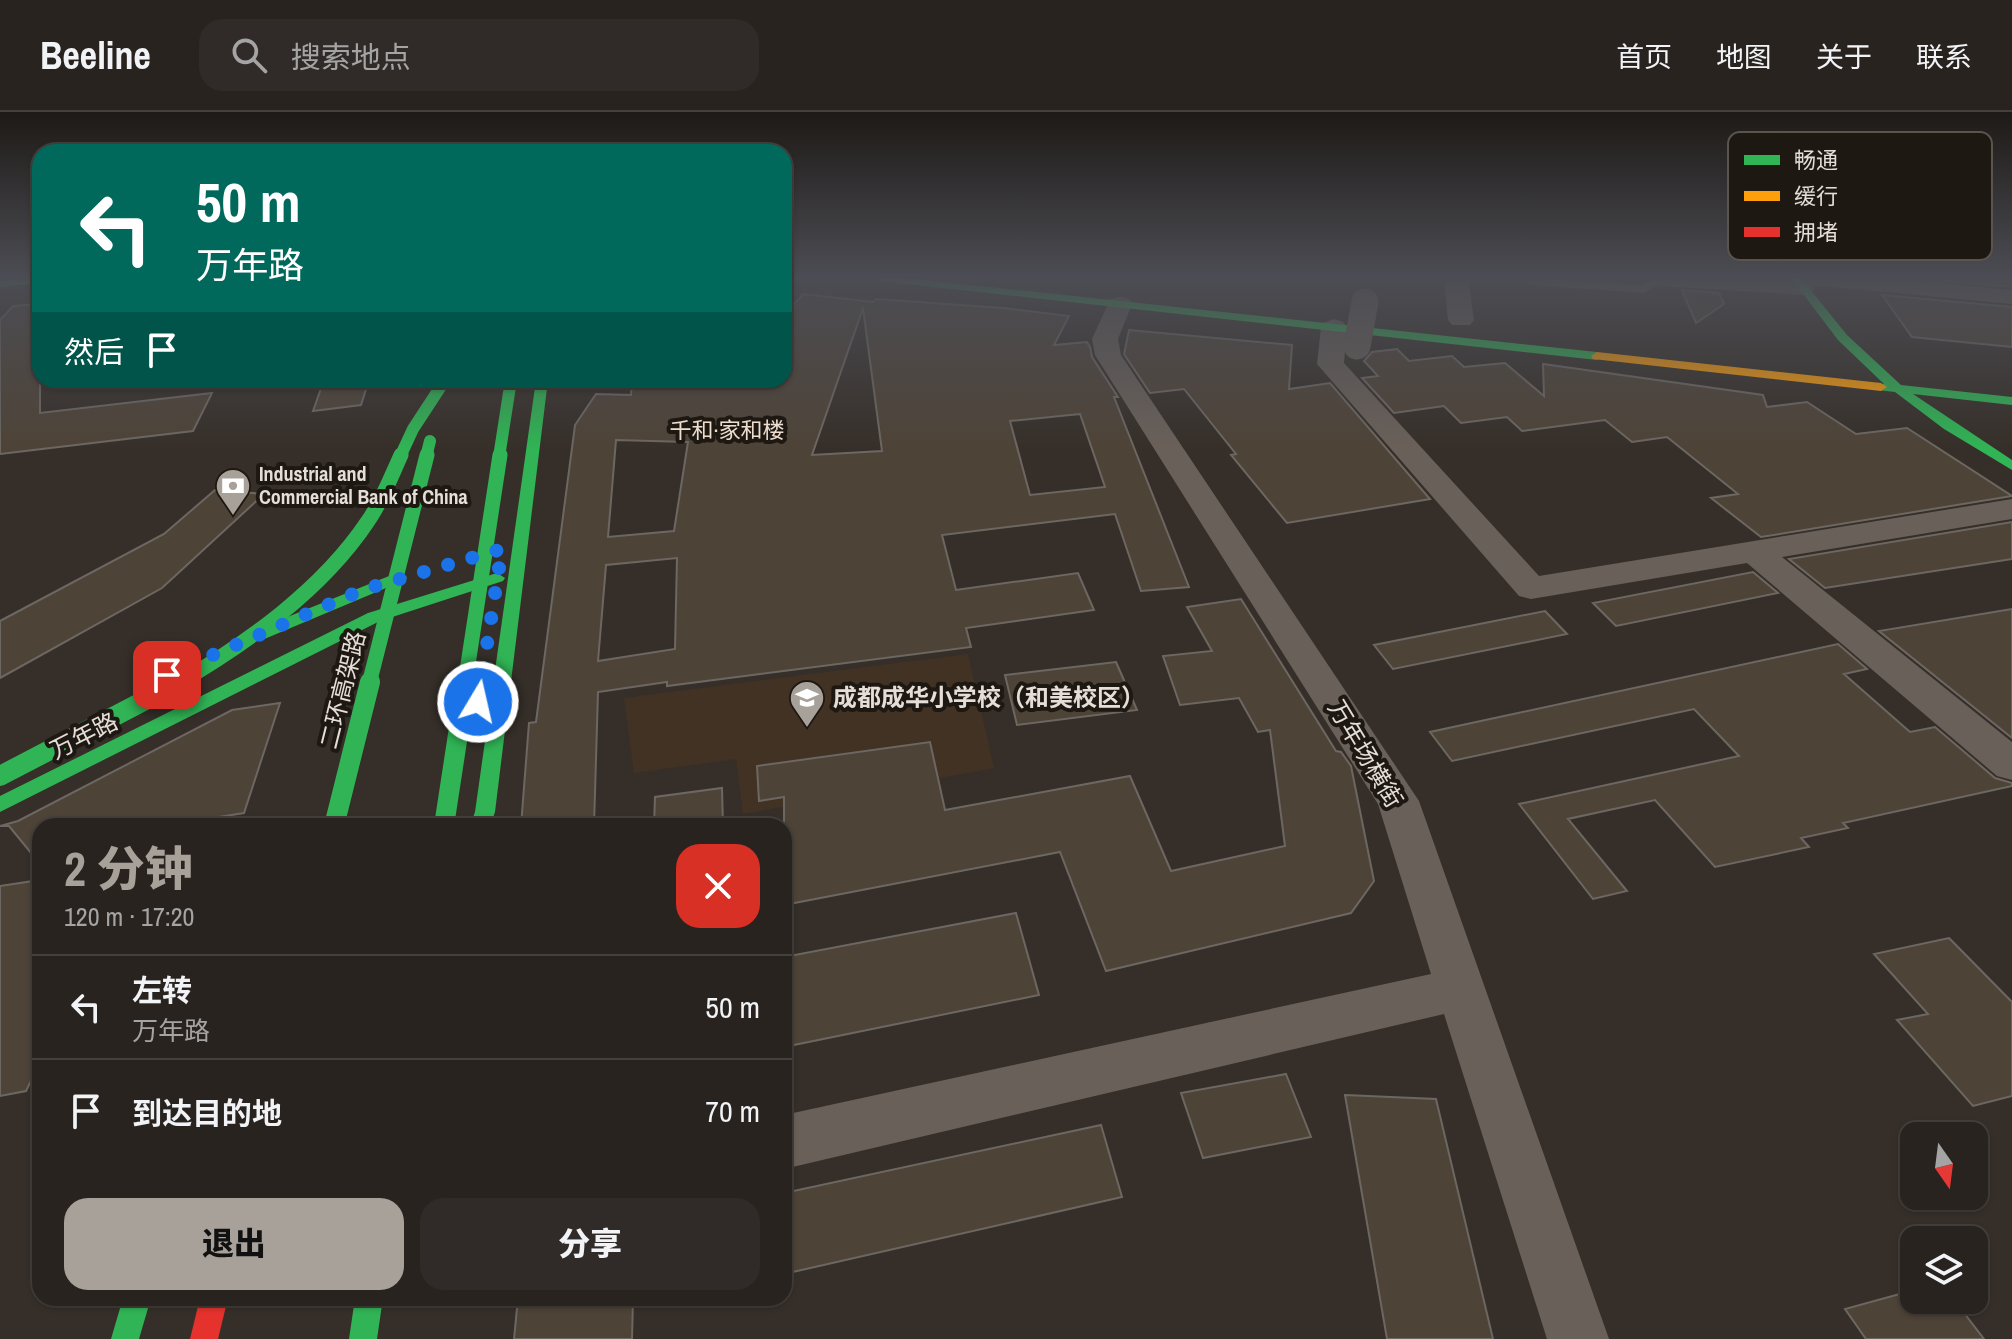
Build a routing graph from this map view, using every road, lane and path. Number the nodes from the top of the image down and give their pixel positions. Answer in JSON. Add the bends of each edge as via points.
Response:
{"nodes":[{"id":1,"x":1107,"y":335,"type":"edge"},
{"id":2,"x":1348,"y":335,"type":"edge"},
{"id":3,"x":1484,"y":335,"type":"edge"},
{"id":4,"x":1834,"y":335,"type":"edge"},
{"id":5,"x":1854,"y":362,"type":"junction"},
{"id":6,"x":1906,"y":367,"type":"dead end"},
{"id":7,"x":434,"y":388,"type":"edge"},
{"id":8,"x":440,"y":388,"type":"edge"},
{"id":9,"x":443,"y":388,"type":"edge"},
{"id":10,"x":510,"y":388,"type":"edge"},
{"id":11,"x":521,"y":388,"type":"edge"},
{"id":12,"x":541,"y":388,"type":"edge"},
{"id":13,"x":1893,"y":388,"type":"junction"},
{"id":14,"x":2012,"y":401,"type":"edge"},
{"id":15,"x":2012,"y":466,"type":"edge"},
{"id":16,"x":2012,"y":509,"type":"edge"},
{"id":17,"x":502,"y":549,"type":"junction"},
{"id":18,"x":1754,"y":551,"type":"junction"},
{"id":19,"x":472,"y":557,"type":"dead end"},
{"id":20,"x":413,"y":574,"type":"dead end"},
{"id":21,"x":497,"y":578,"type":"junction"},
{"id":22,"x":383,"y":582,"type":"junction"},
{"id":23,"x":374,"y":617,"type":"junction"},
{"id":24,"x":72,"y":717,"type":"dead end"},
{"id":25,"x":2012,"y":765,"type":"edge"},
{"id":26,"x":0,"y":776,"type":"edge"},
{"id":27,"x":0,"y":805,"type":"edge"},
{"id":28,"x":321,"y":818,"type":"edge"},
{"id":29,"x":336,"y":818,"type":"edge"},
{"id":30,"x":445,"y":818,"type":"edge"},
{"id":31,"x":460,"y":818,"type":"edge"},
{"id":32,"x":483,"y":818,"type":"edge"},
{"id":33,"x":1460,"y":989,"type":"junction"},
{"id":34,"x":792,"y":1140,"type":"edge"},
{"id":35,"x":135,"y":1306,"type":"edge"},
{"id":36,"x":195,"y":1306,"type":"edge"},
{"id":37,"x":212,"y":1306,"type":"edge"},
{"id":38,"x":368,"y":1306,"type":"edge"},
{"id":39,"x":384,"y":1306,"type":"edge"},
{"id":40,"x":125,"y":1339,"type":"edge"},
{"id":41,"x":186,"y":1339,"type":"edge"},
{"id":42,"x":204,"y":1339,"type":"edge"},
{"id":43,"x":363,"y":1339,"type":"edge"},
{"id":44,"x":379,"y":1339,"type":"edge"},
{"id":45,"x":1578,"y":1339,"type":"edge"}],
"edges":[{"from":1,"to":33,"type":"street","name":"万年场横街","via":[[1108,355],[1398,801]]},
{"from":2,"to":18,"type":"street","via":[[1330,364],[1531,588]]},
{"from":3,"to":13,"type":"main road"},
{"from":4,"to":5,"type":"main road"},
{"from":5,"to":6,"type":"main road"},
{"from":5,"to":13,"type":"main road"},
{"from":7,"to":22,"type":"main road"},
{"from":8,"to":26,"type":"main road","bridge":true,"via":[[364,527],[266,626],[196,674]]},
{"from":9,"to":29,"type":"main road","name":"二环高架路","bridge":true},
{"from":10,"to":30,"type":"main road","bridge":true},
{"from":11,"to":17,"type":"main road"},
{"from":12,"to":32,"type":"main road"},
{"from":13,"to":14,"type":"main road"},
{"from":13,"to":15,"type":"main road"},
{"from":16,"to":18,"type":"street"},
{"from":17,"to":19,"type":"main road"},
{"from":17,"to":21,"type":"main road"},
{"from":18,"to":25,"type":"street"},
{"from":20,"to":22,"type":"main road","name":"万年路"},
{"from":21,"to":23,"type":"main road","name":"万年路"},
{"from":21,"to":31,"type":"main road"},
{"from":22,"to":23,"type":"main road"},
{"from":22,"to":24,"type":"main road","name":"万年路"},
{"from":23,"to":27,"type":"main road","name":"万年路"},
{"from":23,"to":28,"type":"main road"},
{"from":33,"to":34,"type":"street"},
{"from":33,"to":45,"type":"street","name":"万年场横街"},
{"from":35,"to":40,"type":"main road"},
{"from":36,"to":41,"type":"main road"},
{"from":37,"to":42,"type":"main road"},
{"from":38,"to":43,"type":"main road"},
{"from":39,"to":44,"type":"main road"}]}
